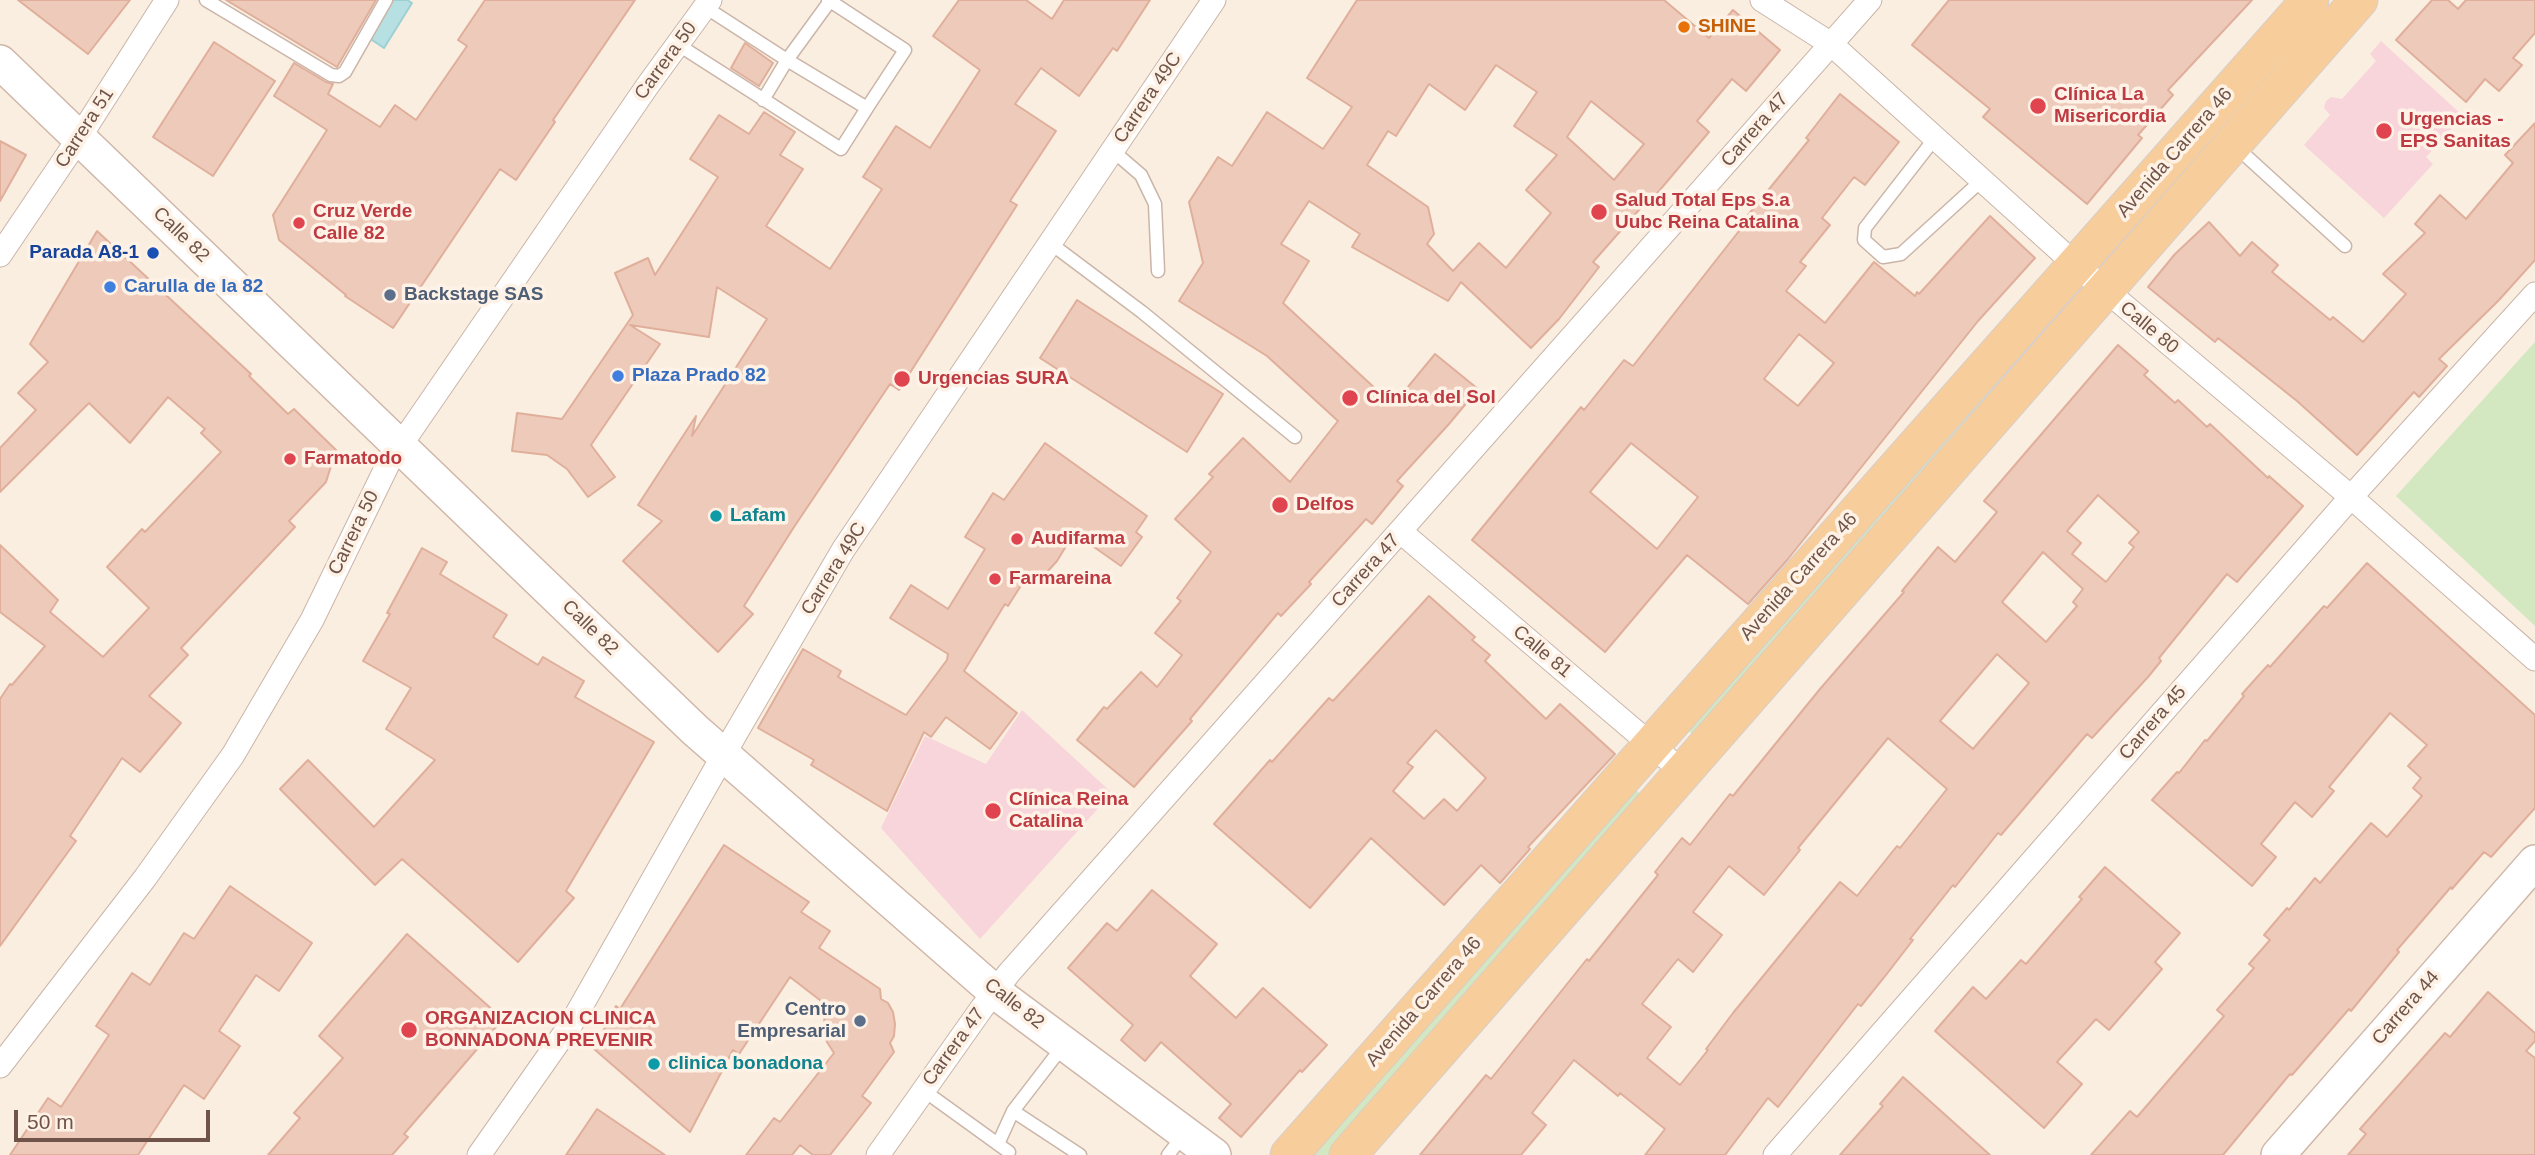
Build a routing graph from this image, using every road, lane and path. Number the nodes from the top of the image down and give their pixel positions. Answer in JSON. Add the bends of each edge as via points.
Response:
{"nodes":[{"id":1,"x":167,"y":0,"type":"edge"},
{"id":2,"x":206,"y":0,"type":"edge"},
{"id":3,"x":386,"y":0,"type":"edge"},
{"id":4,"x":1214,"y":0,"type":"edge"},
{"id":5,"x":1762,"y":0,"type":"edge"},
{"id":6,"x":1870,"y":0,"type":"edge"},
{"id":7,"x":2310,"y":0,"type":"edge"},
{"id":8,"x":2359,"y":0,"type":"edge"},
{"id":9,"x":829,"y":1,"type":"edge"},
{"id":10,"x":708,"y":3,"type":"edge"},
{"id":11,"x":677,"y":44,"type":"junction"},
{"id":12,"x":1831,"y":44,"type":"junction"},
{"id":13,"x":787,"y":60,"type":"junction"},
{"id":14,"x":0,"y":62,"type":"edge"},
{"id":15,"x":763,"y":100,"type":"junction"},
{"id":16,"x":867,"y":108,"type":"junction"},
{"id":17,"x":79,"y":138,"type":"junction"},
{"id":18,"x":1935,"y":138,"type":"junction"},
{"id":19,"x":2233,"y":144,"type":"junction"},
{"id":20,"x":1113,"y":151,"type":"junction"},
{"id":21,"x":1982,"y":180,"type":"junction"},
{"id":22,"x":1050,"y":243,"type":"junction"},
{"id":23,"x":2345,"y":246,"type":"dead end"},
{"id":24,"x":0,"y":255,"type":"edge"},
{"id":25,"x":2076,"y":265,"type":"junction"},
{"id":26,"x":1158,"y":271,"type":"dead end"},
{"id":27,"x":2105,"y":290,"type":"junction"},
{"id":28,"x":2535,"y":293,"type":"edge"},
{"id":29,"x":1294,"y":437,"type":"dead end"},
{"id":30,"x":400,"y":446,"type":"junction"},
{"id":31,"x":2351,"y":497,"type":"junction"},
{"id":32,"x":1401,"y":532,"type":"junction"},
{"id":33,"x":2535,"y":659,"type":"edge"},
{"id":34,"x":1651,"y":745,"type":"junction"},
{"id":35,"x":724,"y":754,"type":"junction"},
{"id":36,"x":1683,"y":772,"type":"junction"},
{"id":37,"x":2535,"y":862,"type":"edge"},
{"id":38,"x":995,"y":992,"type":"junction"},
{"id":39,"x":1065,"y":1043,"type":"junction"},
{"id":40,"x":0,"y":1066,"type":"edge"},
{"id":41,"x":923,"y":1090,"type":"junction"},
{"id":42,"x":1013,"y":1111,"type":"junction"},
{"id":43,"x":998,"y":1144,"type":"junction"},
{"id":44,"x":1176,"y":1144,"type":"edge"},
{"id":45,"x":1009,"y":1152,"type":"dead end"},
{"id":46,"x":479,"y":1155,"type":"edge"},
{"id":47,"x":878,"y":1155,"type":"edge"},
{"id":48,"x":1080,"y":1155,"type":"edge"},
{"id":49,"x":1214,"y":1155,"type":"edge"},
{"id":50,"x":1289,"y":1155,"type":"edge"},
{"id":51,"x":1348,"y":1155,"type":"edge"},
{"id":52,"x":1774,"y":1155,"type":"edge"},
{"id":53,"x":2277,"y":1155,"type":"edge"}],
"edges":[{"from":1,"to":17,"type":"street","name":"Carrera 51"},
{"from":2,"to":3,"type":"lane","via":[[339,76]]},
{"from":4,"to":20,"type":"street","name":"Carrera 49C"},
{"from":5,"to":12,"type":"street","name":"Calle 80"},
{"from":6,"to":12,"type":"street","name":"Carrera 47"},
{"from":7,"to":25,"type":"main road","name":"Avenida Carrera 46"},
{"from":8,"to":19,"type":"main road","name":"Avenida Carrera 46"},
{"from":9,"to":13,"type":"lane"},
{"from":9,"to":16,"type":"lane","via":[[905,50]]},
{"from":10,"to":11,"type":"street","name":"Carrera 50"},
{"from":10,"to":13,"type":"lane"},
{"from":11,"to":15,"type":"lane"},
{"from":11,"to":30,"type":"street","name":"Carrera 50"},
{"from":12,"to":18,"type":"street","name":"Calle 80"},
{"from":12,"to":32,"type":"street","name":"Carrera 47"},
{"from":13,"to":15,"type":"lane"},
{"from":13,"to":16,"type":"lane"},
{"from":14,"to":17,"type":"main road","name":"Calle 82"},
{"from":15,"to":16,"type":"lane","via":[[841,149]]},
{"from":17,"to":24,"type":"street","name":"Carrera 51"},
{"from":17,"to":30,"type":"main road","name":"Calle 82"},
{"from":18,"to":21,"type":"street","name":"Calle 80"},
{"from":18,"to":21,"type":"lane","via":[[1865,228],[1864,240],[1883,257],[1901,254]]},
{"from":19,"to":23,"type":"lane"},
{"from":19,"to":27,"type":"main road","name":"Avenida Carrera 46"},
{"from":20,"to":22,"type":"street","name":"Carrera 49C"},
{"from":20,"to":26,"type":"lane","via":[[1141,175],[1154,204]]},
{"from":21,"to":25,"type":"street","name":"Calle 80"},
{"from":22,"to":29,"type":"lane"},
{"from":22,"to":35,"type":"street","name":"Carrera 49C","via":[[844,550]]},
{"from":25,"to":27,"type":"street","name":"Calle 80"},
{"from":25,"to":34,"type":"main road","name":"Avenida Carrera 46"},
{"from":27,"to":31,"type":"street","name":"Calle 80"},
{"from":27,"to":36,"type":"main road","name":"Avenida Carrera 46"},
{"from":28,"to":31,"type":"street","name":"Carrera 45"},
{"from":30,"to":35,"type":"main road","name":"Calle 82"},
{"from":30,"to":40,"type":"street","name":"Carrera 50","via":[[312,620],[233,755]]},
{"from":31,"to":33,"type":"street","name":"Calle 80"},
{"from":31,"to":52,"type":"street","name":"Carrera 45"},
{"from":32,"to":34,"type":"street","name":"Calle 81"},
{"from":32,"to":38,"type":"street","name":"Carrera 47"},
{"from":34,"to":36,"type":"street","name":"Calle 81"},
{"from":34,"to":50,"type":"main road","name":"Avenida Carrera 46"},
{"from":35,"to":38,"type":"main road","name":"Calle 82"},
{"from":35,"to":46,"type":"street","name":"Carrera 49C","via":[[571,1024]]},
{"from":36,"to":51,"type":"main road","name":"Avenida Carrera 46"},
{"from":37,"to":53,"type":"main road","name":"Carrera 44"},
{"from":38,"to":39,"type":"main road","name":"Calle 82"},
{"from":38,"to":41,"type":"street","name":"Carrera 47"},
{"from":39,"to":42,"type":"lane"},
{"from":39,"to":44,"type":"main road","name":"Calle 82"},
{"from":41,"to":43,"type":"lane"},
{"from":41,"to":47,"type":"street","name":"Carrera 47"},
{"from":42,"to":43,"type":"lane"},
{"from":42,"to":48,"type":"lane"},
{"from":43,"to":45,"type":"lane"},
{"from":44,"to":49,"type":"main road","name":"Calle 82"}]}
